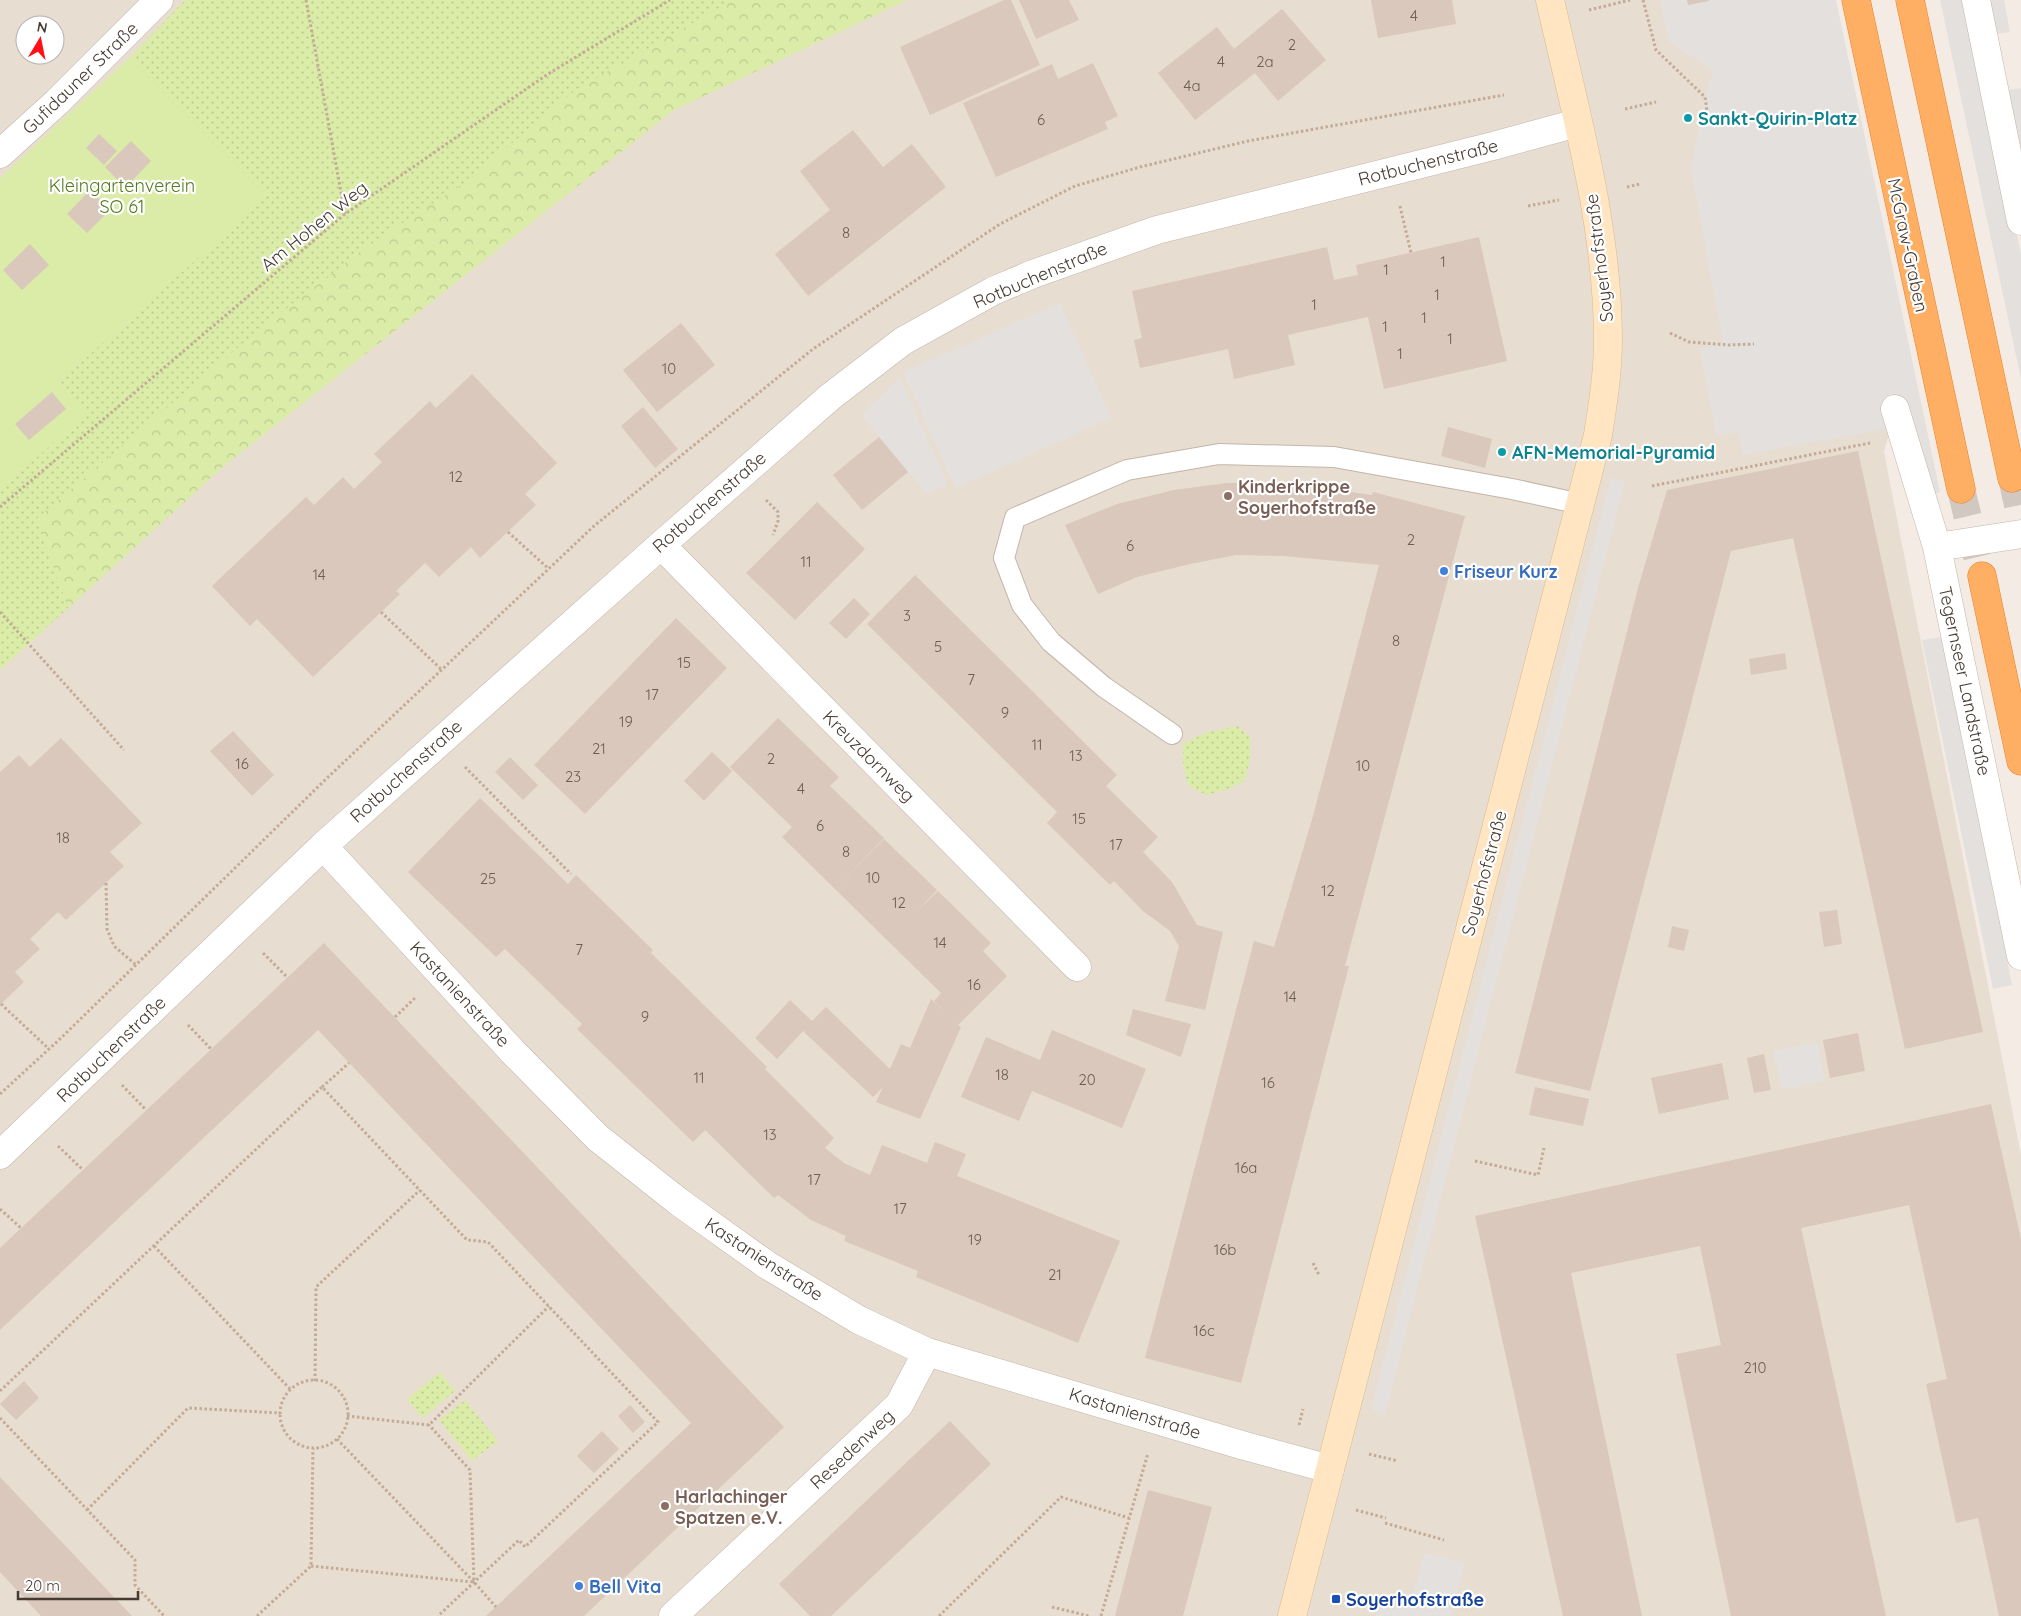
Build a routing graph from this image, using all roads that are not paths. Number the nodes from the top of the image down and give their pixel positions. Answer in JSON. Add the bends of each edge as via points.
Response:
{"nodes":[{"id":1,"x":159,"y":0,"type":"edge"},
{"id":2,"x":1550,"y":0,"type":"edge"},
{"id":3,"x":1856,"y":0,"type":"edge"},
{"id":4,"x":1910,"y":0,"type":"edge"},
{"id":5,"x":1976,"y":0,"type":"edge"},
{"id":6,"x":1577,"y":123,"type":"junction"},
{"id":7,"x":0,"y":154,"type":"edge"},
{"id":8,"x":2021,"y":221,"type":"edge"},
{"id":9,"x":1895,"y":409,"type":"dead end"},
{"id":10,"x":2012,"y":478,"type":"tunnel mouth"},
{"id":11,"x":1961,"y":489,"type":"tunnel mouth"},
{"id":12,"x":1581,"y":504,"type":"junction"},
{"id":13,"x":2021,"y":534,"type":"edge"},
{"id":14,"x":661,"y":545,"type":"junction"},
{"id":15,"x":1937,"y":548,"type":"junction"},
{"id":16,"x":1982,"y":576,"type":"tunnel mouth"},
{"id":17,"x":1172,"y":734,"type":"dead end"},
{"id":18,"x":2021,"y":761,"type":"edge"},
{"id":19,"x":323,"y":846,"type":"junction"},
{"id":20,"x":2021,"y":956,"type":"edge"},
{"id":21,"x":1077,"y":967,"type":"dead end"},
{"id":22,"x":0,"y":1155,"type":"edge"},
{"id":23,"x":927,"y":1352,"type":"junction"},
{"id":24,"x":1330,"y":1468,"type":"junction"},
{"id":25,"x":673,"y":1616,"type":"edge"},
{"id":26,"x":1292,"y":1616,"type":"edge"}],
"edges":[{"from":1,"to":7,"type":"street","name":"Gufidauner Straße"},
{"from":2,"to":6,"type":"main road"},
{"from":3,"to":11,"type":"highway","name":"McGraw-Graben"},
{"from":4,"to":10,"type":"highway"},
{"from":5,"to":8,"type":"street"},
{"from":6,"to":12,"type":"main road","name":"Soyerhofstraße","via":[[1604,264],[1608,341],[1598,435]]},
{"from":6,"to":14,"type":"street","name":"Rotbuchenstraße","via":[[1157,230],[993,291],[903,341],[830,397]]},
{"from":9,"to":15,"type":"street","name":"Tegernseer Landstraße"},
{"from":12,"to":17,"type":"lane","via":[[1334,457],[1219,454],[1127,470],[1015,518],[1004,558],[1022,605],[1052,642],[1104,687]]},
{"from":12,"to":24,"type":"main road","name":"Soyerhofstraße"},
{"from":13,"to":15,"type":"street"},
{"from":14,"to":19,"type":"street","name":"Rotbuchenstraße"},
{"from":14,"to":21,"type":"street","name":"Kreuzdornweg"},
{"from":15,"to":20,"type":"street","name":"Tegernseer Landstraße"},
{"from":16,"to":18,"type":"highway"},
{"from":19,"to":22,"type":"street","name":"Rotbuchenstraße"},
{"from":19,"to":23,"type":"street","name":"Kastanienstraße","via":[[513,1052],[598,1138],[679,1202],[767,1265],[859,1320]]},
{"from":23,"to":24,"type":"street","name":"Kastanienstraße"},
{"from":23,"to":25,"type":"street","name":"Resedenweg","via":[[899,1405]]},
{"from":24,"to":26,"type":"main road","name":"Soyerhofstraße"}]}
